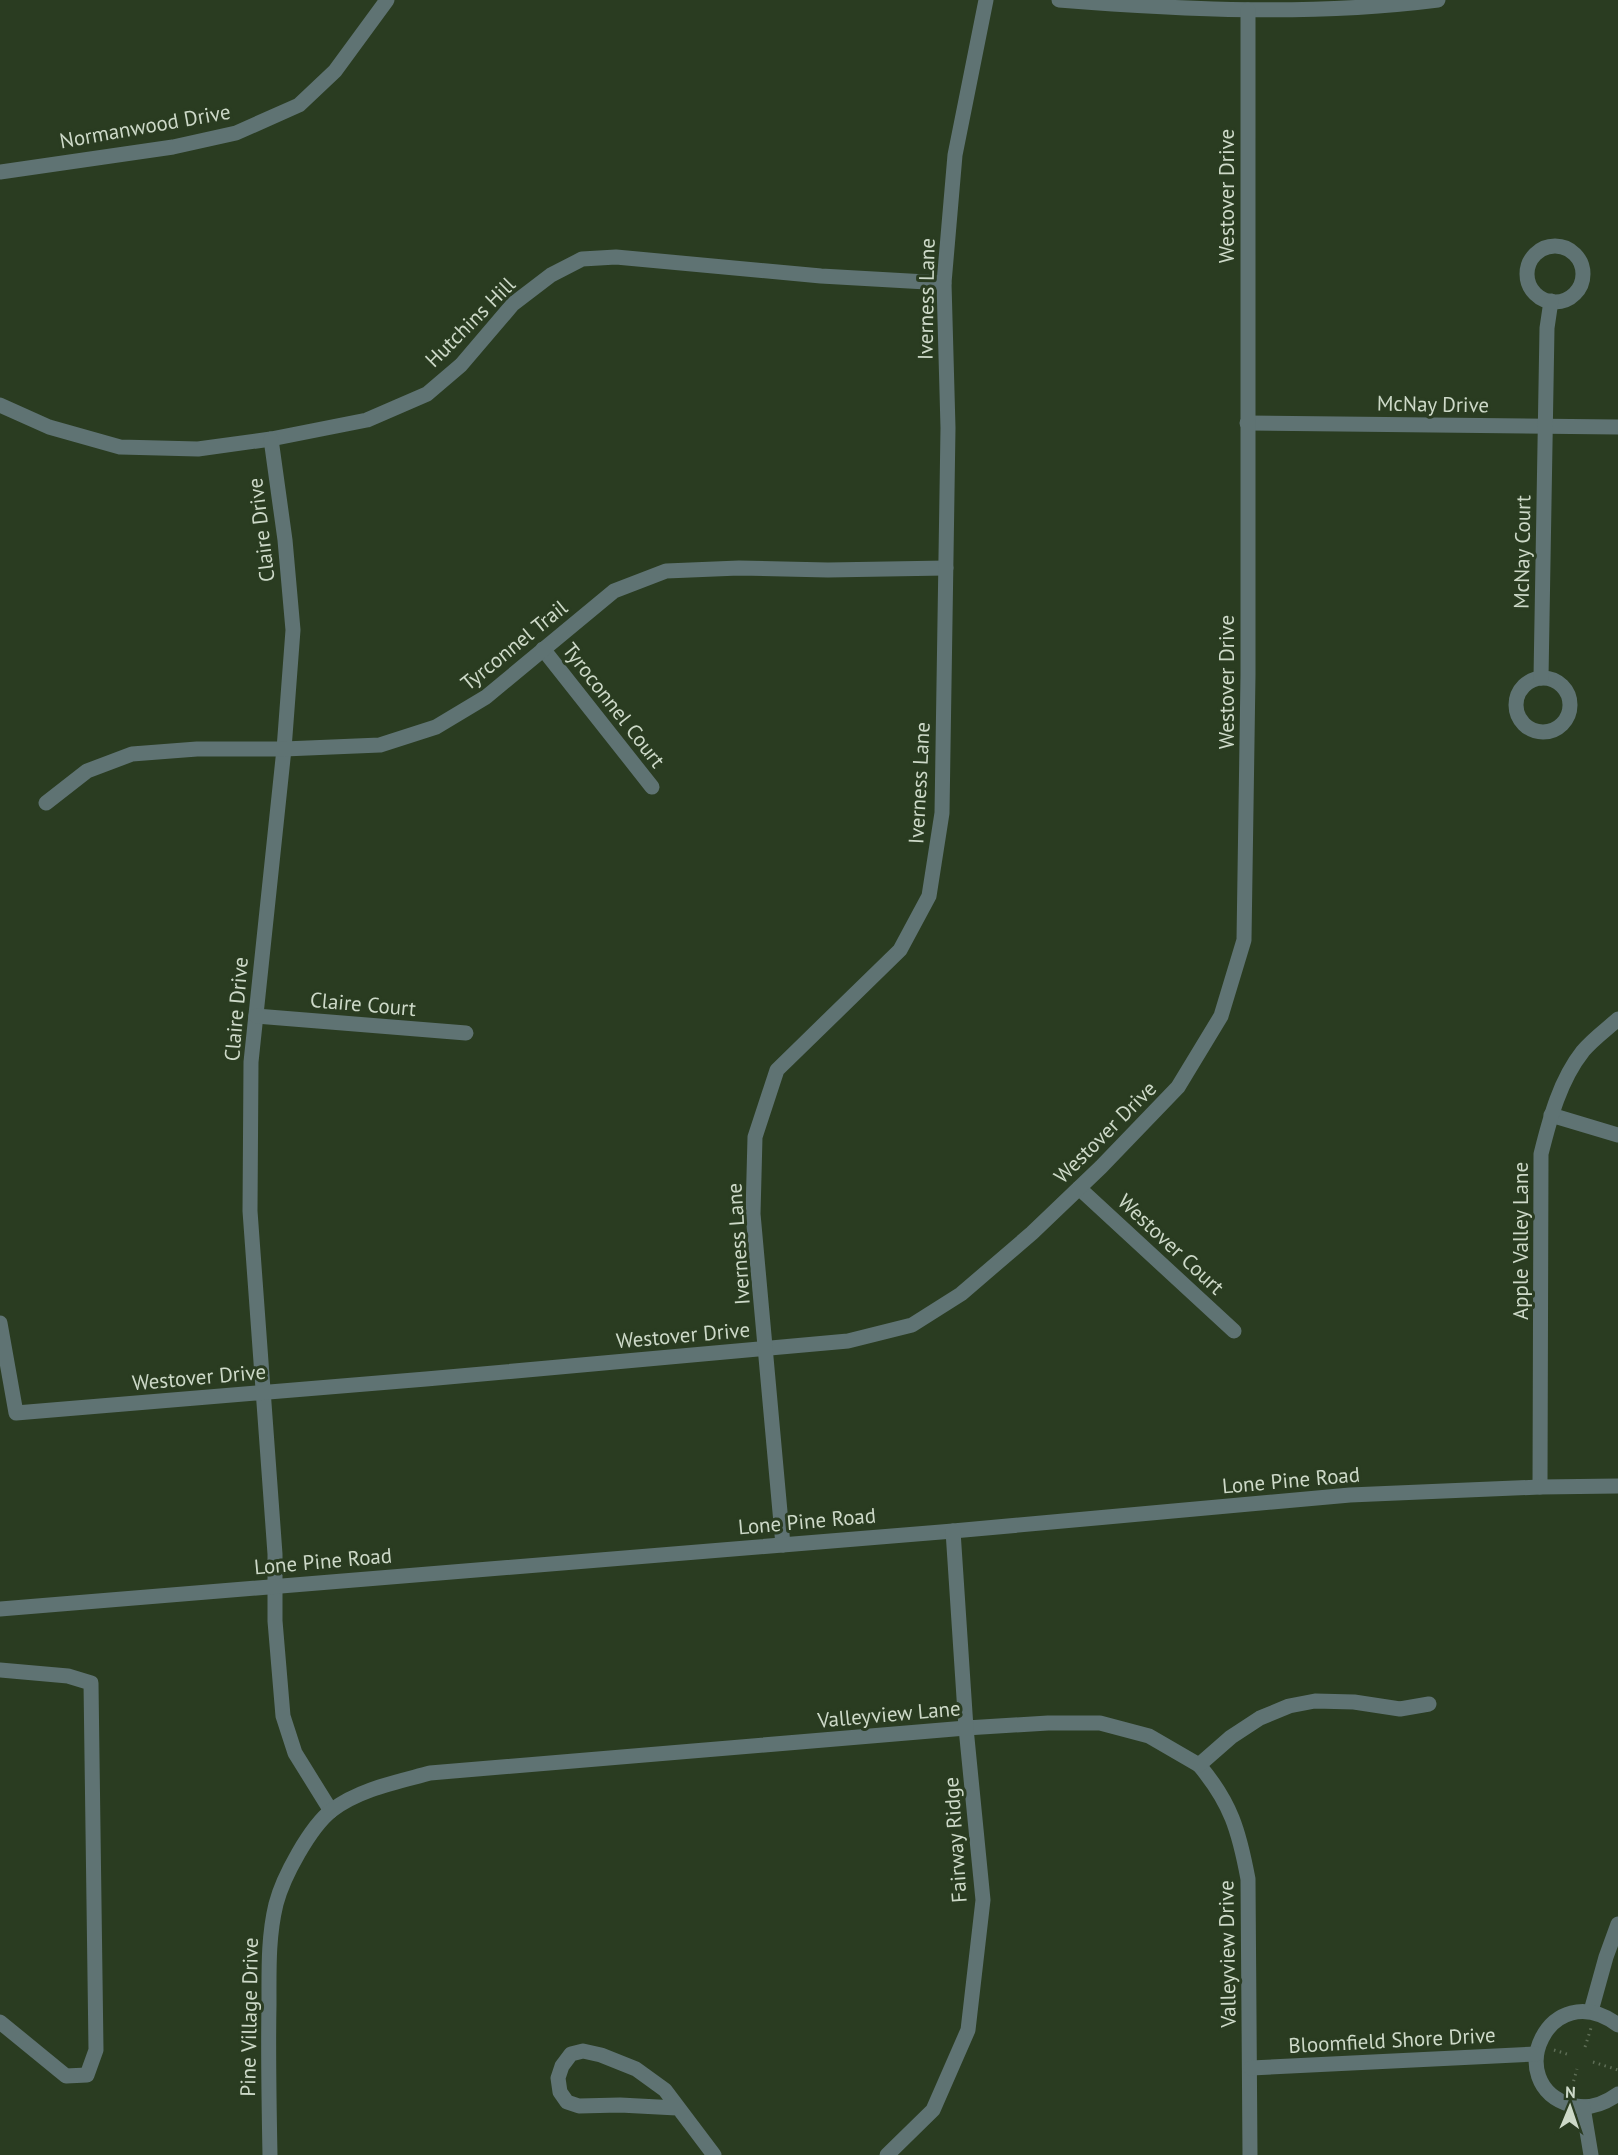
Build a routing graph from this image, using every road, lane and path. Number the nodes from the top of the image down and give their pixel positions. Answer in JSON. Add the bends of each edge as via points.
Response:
{"nodes":[{"id":1,"x":387,"y":0,"type":"edge"},
{"id":2,"x":986,"y":0,"type":"edge"},
{"id":3,"x":1059,"y":0,"type":"edge"},
{"id":4,"x":1438,"y":0,"type":"edge"},
{"id":5,"x":1248,"y":10,"type":"junction"},
{"id":6,"x":0,"y":171,"type":"edge"},
{"id":7,"x":944,"y":283,"type":"junction"},
{"id":8,"x":1551,"y":301,"type":"dead end"},
{"id":9,"x":0,"y":405,"type":"edge"},
{"id":10,"x":1247,"y":423,"type":"junction"},
{"id":11,"x":1544,"y":426,"type":"junction"},
{"id":12,"x":1618,"y":427,"type":"edge"},
{"id":13,"x":271,"y":439,"type":"junction"},
{"id":14,"x":946,"y":568,"type":"junction"},
{"id":15,"x":543,"y":649,"type":"junction"},
{"id":16,"x":1541,"y":678,"type":"dead end"},
{"id":17,"x":284,"y":749,"type":"junction"},
{"id":18,"x":652,"y":788,"type":"dead end"},
{"id":19,"x":46,"y":803,"type":"dead end"},
{"id":20,"x":256,"y":1016,"type":"junction"},
{"id":21,"x":1618,"y":1019,"type":"edge"},
{"id":22,"x":466,"y":1033,"type":"dead end"},
{"id":23,"x":1551,"y":1115,"type":"junction"},
{"id":24,"x":1618,"y":1135,"type":"edge"},
{"id":25,"x":1079,"y":1188,"type":"junction"},
{"id":26,"x":0,"y":1323,"type":"edge"},
{"id":27,"x":1234,"y":1331,"type":"dead end"},
{"id":28,"x":766,"y":1349,"type":"junction"},
{"id":29,"x":264,"y":1392,"type":"junction"},
{"id":30,"x":1618,"y":1486,"type":"edge"},
{"id":31,"x":1540,"y":1487,"type":"junction"},
{"id":32,"x":953,"y":1531,"type":"junction"},
{"id":33,"x":783,"y":1545,"type":"junction"},
{"id":34,"x":275,"y":1586,"type":"junction"},
{"id":35,"x":0,"y":1609,"type":"edge"},
{"id":36,"x":0,"y":1670,"type":"edge"},
{"id":37,"x":1429,"y":1704,"type":"dead end"},
{"id":38,"x":966,"y":1728,"type":"junction"},
{"id":39,"x":1199,"y":1764,"type":"junction"},
{"id":40,"x":331,"y":1811,"type":"junction"},
{"id":41,"x":1618,"y":1924,"type":"edge"},
{"id":42,"x":1591,"y":2011,"type":"junction"},
{"id":43,"x":0,"y":2022,"type":"edge"},
{"id":44,"x":1618,"y":2025,"type":"edge"},
{"id":45,"x":1536,"y":2054,"type":"junction"},
{"id":46,"x":1593,"y":2062,"type":"dead end"},
{"id":47,"x":1251,"y":2068,"type":"junction"},
{"id":48,"x":1618,"y":2070,"type":"edge"},
{"id":49,"x":1618,"y":2094,"type":"edge"},
{"id":50,"x":1583,"y":2107,"type":"junction"},
{"id":51,"x":678,"y":2108,"type":"junction"},
{"id":52,"x":270,"y":2155,"type":"edge"},
{"id":53,"x":714,"y":2155,"type":"edge"},
{"id":54,"x":886,"y":2155,"type":"edge"},
{"id":55,"x":1250,"y":2155,"type":"edge"},
{"id":56,"x":1591,"y":2155,"type":"edge"}],
"edges":[{"from":1,"to":6,"type":"street","name":"Normanwood Drive","via":[[335,71],[299,105],[236,133],[173,147]]},
{"from":2,"to":7,"type":"street","name":"Iverness Lane","via":[[955,155]]},
{"from":3,"to":5,"type":"street"},
{"from":4,"to":5,"type":"street","via":[[1386,7]]},
{"from":5,"to":10,"type":"street","name":"Westover Drive"},
{"from":7,"to":13,"type":"street","name":"Hutchins Hill","via":[[616,257],[582,259],[551,275],[513,304],[461,365],[427,394],[367,420]]},
{"from":7,"to":14,"type":"street","name":"Iverness Lane"},
{"from":8,"to":11,"type":"street","name":"McNay Court","via":[[1546,328]]},
{"from":9,"to":13,"type":"street","name":"Hutchins Hill","via":[[49,427],[120,447],[198,449]]},
{"from":10,"to":11,"type":"street","name":"McNay Drive"},
{"from":10,"to":25,"type":"street","name":"Westover Drive","via":[[1244,940],[1221,1016],[1178,1087]]},
{"from":11,"to":12,"type":"street","name":"McNay Drive"},
{"from":11,"to":16,"type":"street","name":"McNay Court"},
{"from":13,"to":17,"type":"street","name":"Claire Drive","via":[[293,630]]},
{"from":14,"to":15,"type":"street","name":"Tyrconnel Trail","via":[[666,571],[614,591]]},
{"from":14,"to":28,"type":"street","name":"Iverness Lane","via":[[942,813],[929,896],[900,950],[777,1070],[755,1137],[753,1214]]},
{"from":15,"to":17,"type":"street","name":"Tyrconnel Trail","via":[[486,697],[436,727],[380,745]]},
{"from":15,"to":18,"type":"street","name":"Tyroconnel Court"},
{"from":17,"to":19,"type":"street","name":"Tyrconnel Trail","via":[[132,754],[87,771]]},
{"from":17,"to":20,"type":"street","name":"Claire Drive"},
{"from":20,"to":22,"type":"street","name":"Claire Court"},
{"from":20,"to":29,"type":"street","name":"Claire Drive","via":[[251,1062],[250,1211]]},
{"from":21,"to":23,"type":"street","name":"Apple Valley Lane","via":[[1584,1050],[1565,1079]]},
{"from":23,"to":24,"type":"street"},
{"from":23,"to":31,"type":"street","name":"Apple Valley Lane","via":[[1540,1154]]},
{"from":25,"to":27,"type":"street","name":"Westover Court"},
{"from":25,"to":28,"type":"street","name":"Westover Drive","via":[[961,1294],[912,1325],[848,1341]]},
{"from":26,"to":29,"type":"street","name":"Westover Drive","via":[[16,1413]]},
{"from":28,"to":29,"type":"street","name":"Westover Drive"},
{"from":28,"to":33,"type":"street","name":"Iverness Lane"},
{"from":29,"to":34,"type":"street","name":"Claire Drive"},
{"from":30,"to":31,"type":"street","name":"Lone Pine Road"},
{"from":31,"to":32,"type":"street","name":"Lone Pine Road","via":[[1350,1495]]},
{"from":32,"to":33,"type":"street","name":"Lone Pine Road"},
{"from":32,"to":38,"type":"street","name":"Fairway Ridge"},
{"from":33,"to":34,"type":"street","name":"Lone Pine Road"},
{"from":34,"to":35,"type":"street","name":"Lone Pine Road"},
{"from":34,"to":40,"type":"street","via":[[283,1716],[296,1754]]},
{"from":36,"to":43,"type":"street","via":[[68,1676],[91,1683],[96,2050],[87,2075],[66,2076]]},
{"from":37,"to":39,"type":"street","via":[[1400,1708],[1315,1701],[1289,1706],[1260,1718]]},
{"from":38,"to":39,"type":"street","name":"Valleyview Lane","via":[[1100,1723],[1149,1736]]},
{"from":38,"to":40,"type":"street","name":"Valleyview Lane","via":[[430,1773],[360,1794]]},
{"from":38,"to":54,"type":"street","name":"Fairway Ridge","via":[[982,1900],[968,2030],[933,2110]]},
{"from":39,"to":47,"type":"street","name":"Valleyview Drive","via":[[1229,1808],[1248,1879]]},
{"from":40,"to":52,"type":"street","name":"Pine Village Drive","via":[[293,1863],[276,1901],[269,1943]]},
{"from":41,"to":42,"type":"street"},
{"from":42,"to":44,"type":"street"},
{"from":42,"to":45,"type":"street","via":[[1564,2015],[1552,2023],[1543,2033]]},
{"from":45,"to":47,"type":"street","name":"Bloomfield Shore Drive"},
{"from":45,"to":50,"type":"street","via":[[1536,2067],[1547,2090],[1566,2104]]},
{"from":46,"to":48,"type":"path"},
{"from":47,"to":55,"type":"street","name":"Valleyview Drive"},
{"from":49,"to":50,"type":"street","via":[[1608,2101]]},
{"from":50,"to":56,"type":"street"},
{"from":51,"to":51,"type":"street","via":[[665,2090],[636,2069],[601,2055],[584,2051],[571,2054],[558,2078],[560,2092],[567,2102],[579,2106]]},
{"from":51,"to":53,"type":"street"}]}
